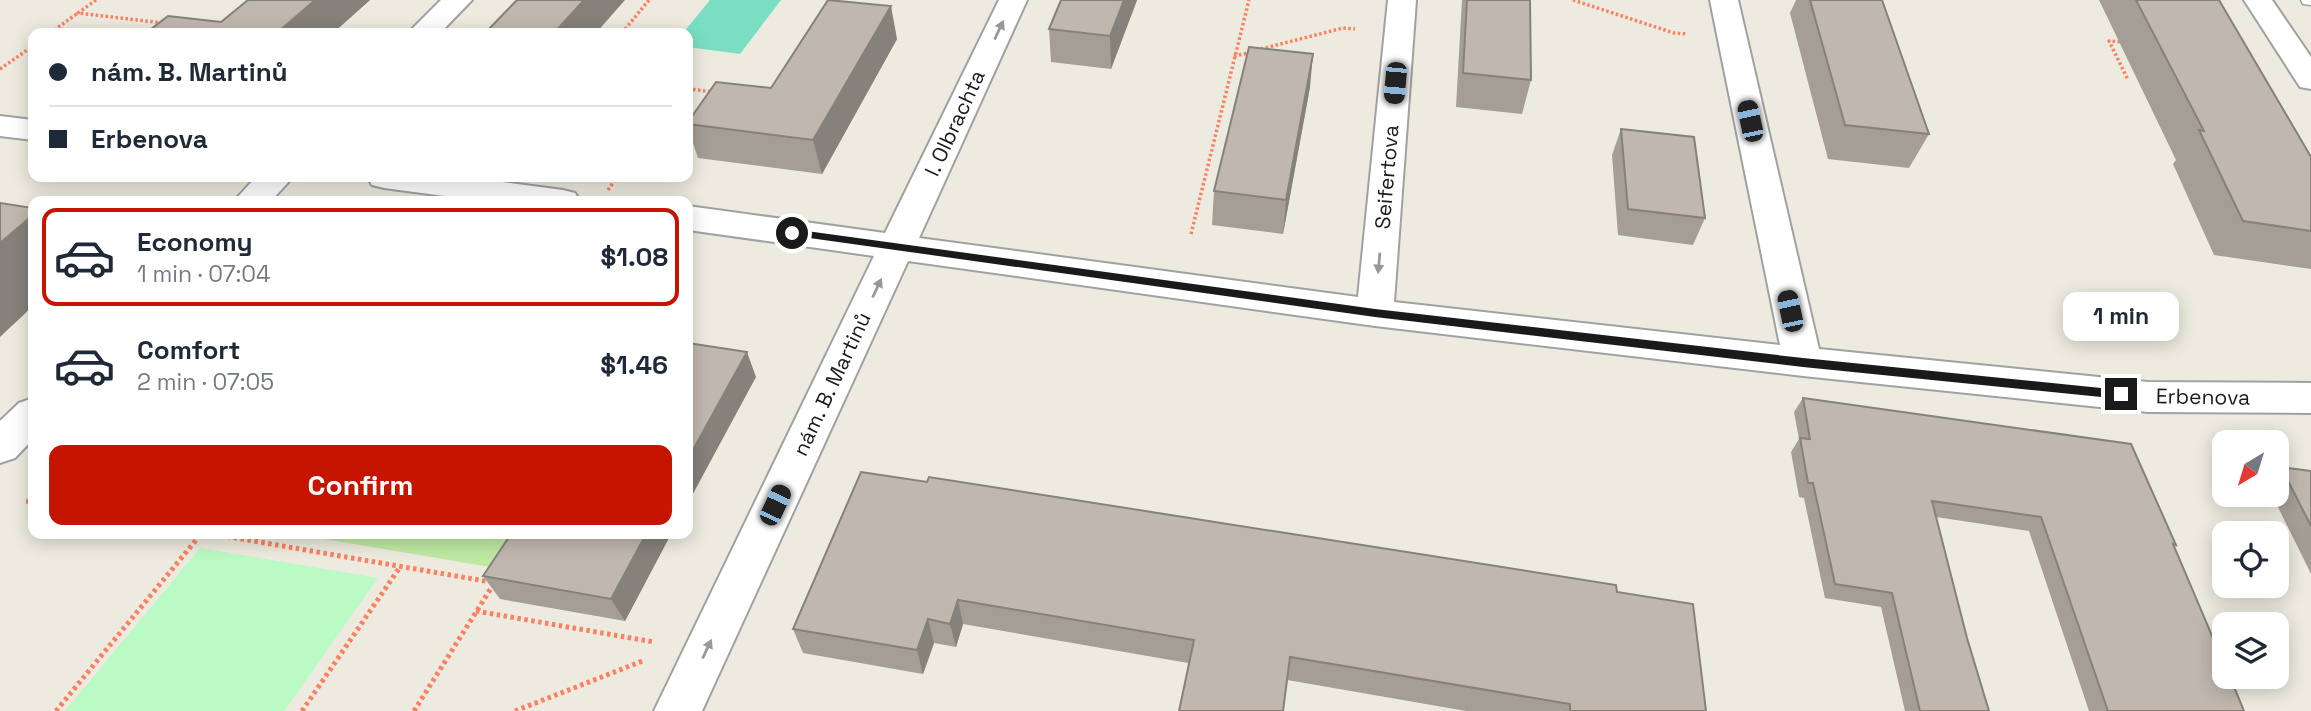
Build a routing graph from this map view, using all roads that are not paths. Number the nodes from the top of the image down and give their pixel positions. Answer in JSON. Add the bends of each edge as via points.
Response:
{"nodes":[{"id":1,"x":458,"y":0,"type":"edge"},
{"id":2,"x":1013,"y":0,"type":"edge"},
{"id":3,"x":1402,"y":0,"type":"edge"},
{"id":4,"x":1724,"y":0,"type":"edge"},
{"id":5,"x":2258,"y":0,"type":"edge"},
{"id":6,"x":429,"y":28,"type":"edge"},
{"id":7,"x":2311,"y":80,"type":"edge"},
{"id":8,"x":0,"y":126,"type":"edge"},
{"id":9,"x":28,"y":130,"type":"edge"},
{"id":10,"x":271,"y":182,"type":"edge"},
{"id":11,"x":421,"y":182,"type":"edge"},
{"id":12,"x":256,"y":196,"type":"edge"},
{"id":13,"x":526,"y":196,"type":"edge"},
{"id":14,"x":693,"y":219,"type":"edge"},
{"id":15,"x":897,"y":247,"type":"junction"},
{"id":16,"x":1375,"y":313,"type":"junction"},
{"id":17,"x":1803,"y":362,"type":"junction"},
{"id":18,"x":2311,"y":398,"type":"edge"},
{"id":19,"x":28,"y":419,"type":"edge"},
{"id":20,"x":0,"y":447,"type":"edge"},
{"id":21,"x":678,"y":711,"type":"edge"}],
"edges":[{"from":1,"to":6,"type":"street"},
{"from":15,"to":2,"type":"street","name":"I. Olbrachta","one_way":true},
{"from":3,"to":16,"type":"street","name":"Seifertova","one_way":true},
{"from":4,"to":17,"type":"street"},
{"from":5,"to":7,"type":"street"},
{"from":8,"to":9,"type":"street"},
{"from":10,"to":12,"type":"street"},
{"from":11,"to":13,"type":"street"},
{"from":14,"to":15,"type":"street"},
{"from":15,"to":16,"type":"street","name":"Erbenova"},
{"from":21,"to":15,"type":"street","name":"nám. B. Martinů","one_way":true},
{"from":16,"to":17,"type":"street","name":"Erbenova"},
{"from":17,"to":18,"type":"street","name":"Erbenova","via":[[2148,397]]},
{"from":19,"to":20,"type":"street"}]}
